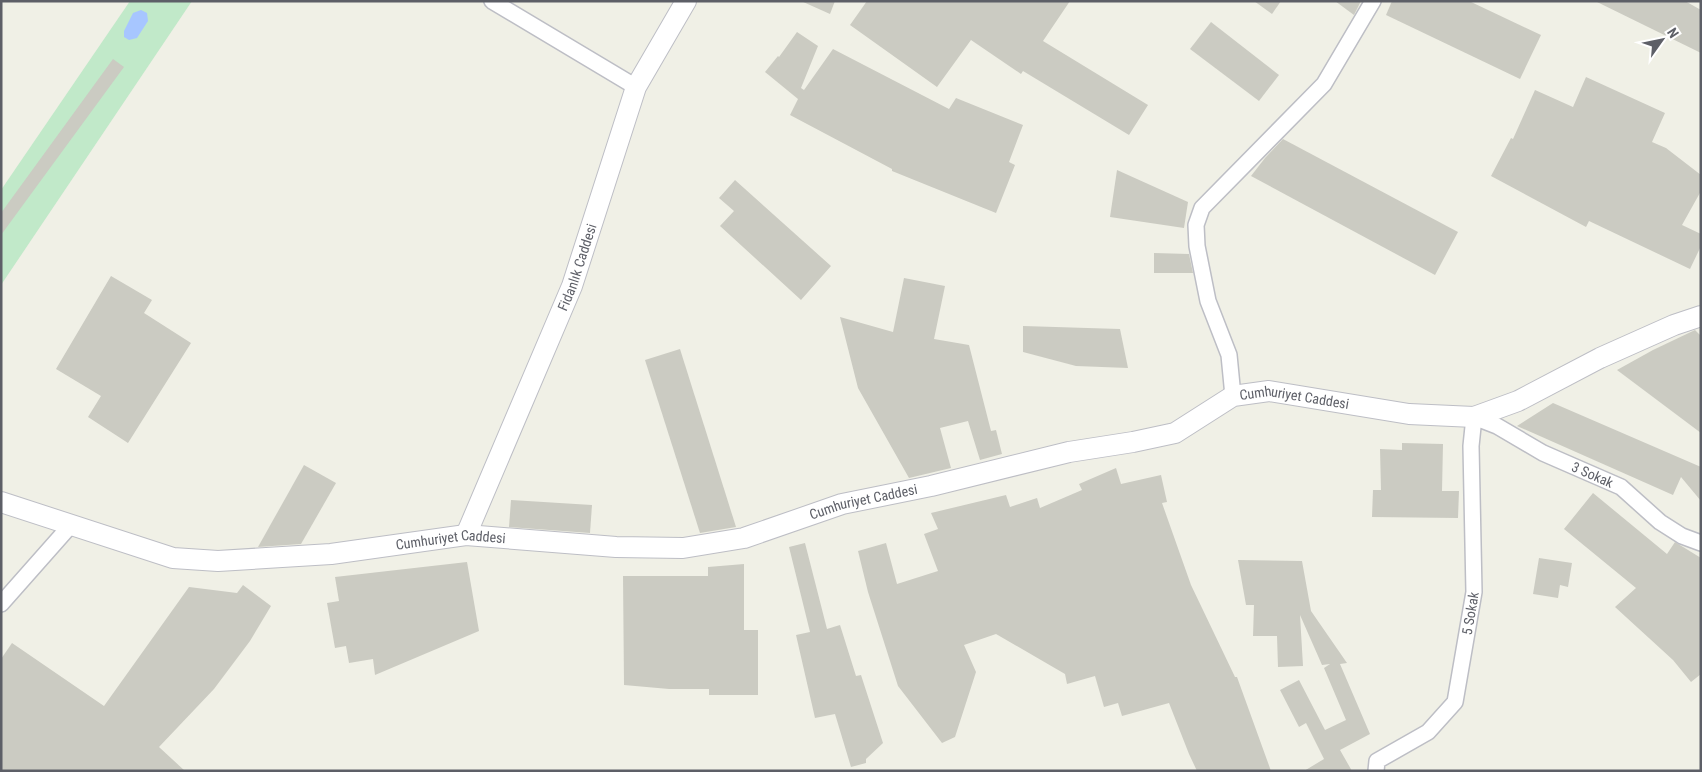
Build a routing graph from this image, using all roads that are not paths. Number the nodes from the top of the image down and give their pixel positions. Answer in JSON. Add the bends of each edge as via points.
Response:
{"nodes":[{"id":1,"x":492,"y":1,"type":"edge"},
{"id":2,"x":686,"y":1,"type":"edge"},
{"id":3,"x":1373,"y":1,"type":"edge"},
{"id":4,"x":636,"y":87,"type":"junction"},
{"id":5,"x":1701,"y":316,"type":"edge"},
{"id":6,"x":1233,"y":396,"type":"junction"},
{"id":7,"x":1474,"y":416,"type":"junction"},
{"id":8,"x":1,"y":502,"type":"edge"},
{"id":9,"x":70,"y":526,"type":"junction"},
{"id":10,"x":466,"y":535,"type":"junction"},
{"id":11,"x":1701,"y":543,"type":"edge"},
{"id":12,"x":1,"y":604,"type":"edge"},
{"id":13,"x":1376,"y":771,"type":"edge"}],
"edges":[{"from":1,"to":4,"type":"street"},
{"from":2,"to":4,"type":"street","name":"Fidanlık Caddesi"},
{"from":3,"to":6,"type":"street","via":[[1324,84],[1202,208],[1196,225],[1197,246],[1208,301],[1229,355]]},
{"from":4,"to":10,"type":"street","name":"Fidanlık Caddesi","via":[[572,286]]},
{"from":5,"to":7,"type":"street","name":"Cumhuriyet Caddesi","via":[[1600,358],[1518,401]]},
{"from":6,"to":7,"type":"street","name":"Cumhuriyet Caddesi","via":[[1269,391],[1409,414]]},
{"from":6,"to":10,"type":"street","name":"Cumhuriyet Caddesi","via":[[1175,433],[1069,452],[842,504],[744,538],[683,548],[616,547]]},
{"from":7,"to":11,"type":"street","name":"3 Sokak","via":[[1543,453],[1621,487],[1660,522]]},
{"from":7,"to":13,"type":"street","name":"5 Sokak","via":[[1471,446],[1474,592],[1455,702],[1428,732],[1377,761]]},
{"from":8,"to":9,"type":"street","name":"Cumhuriyet Caddesi"},
{"from":9,"to":10,"type":"street","name":"Cumhuriyet Caddesi","via":[[173,558],[218,561],[331,554]]},
{"from":9,"to":12,"type":"street"}]}
